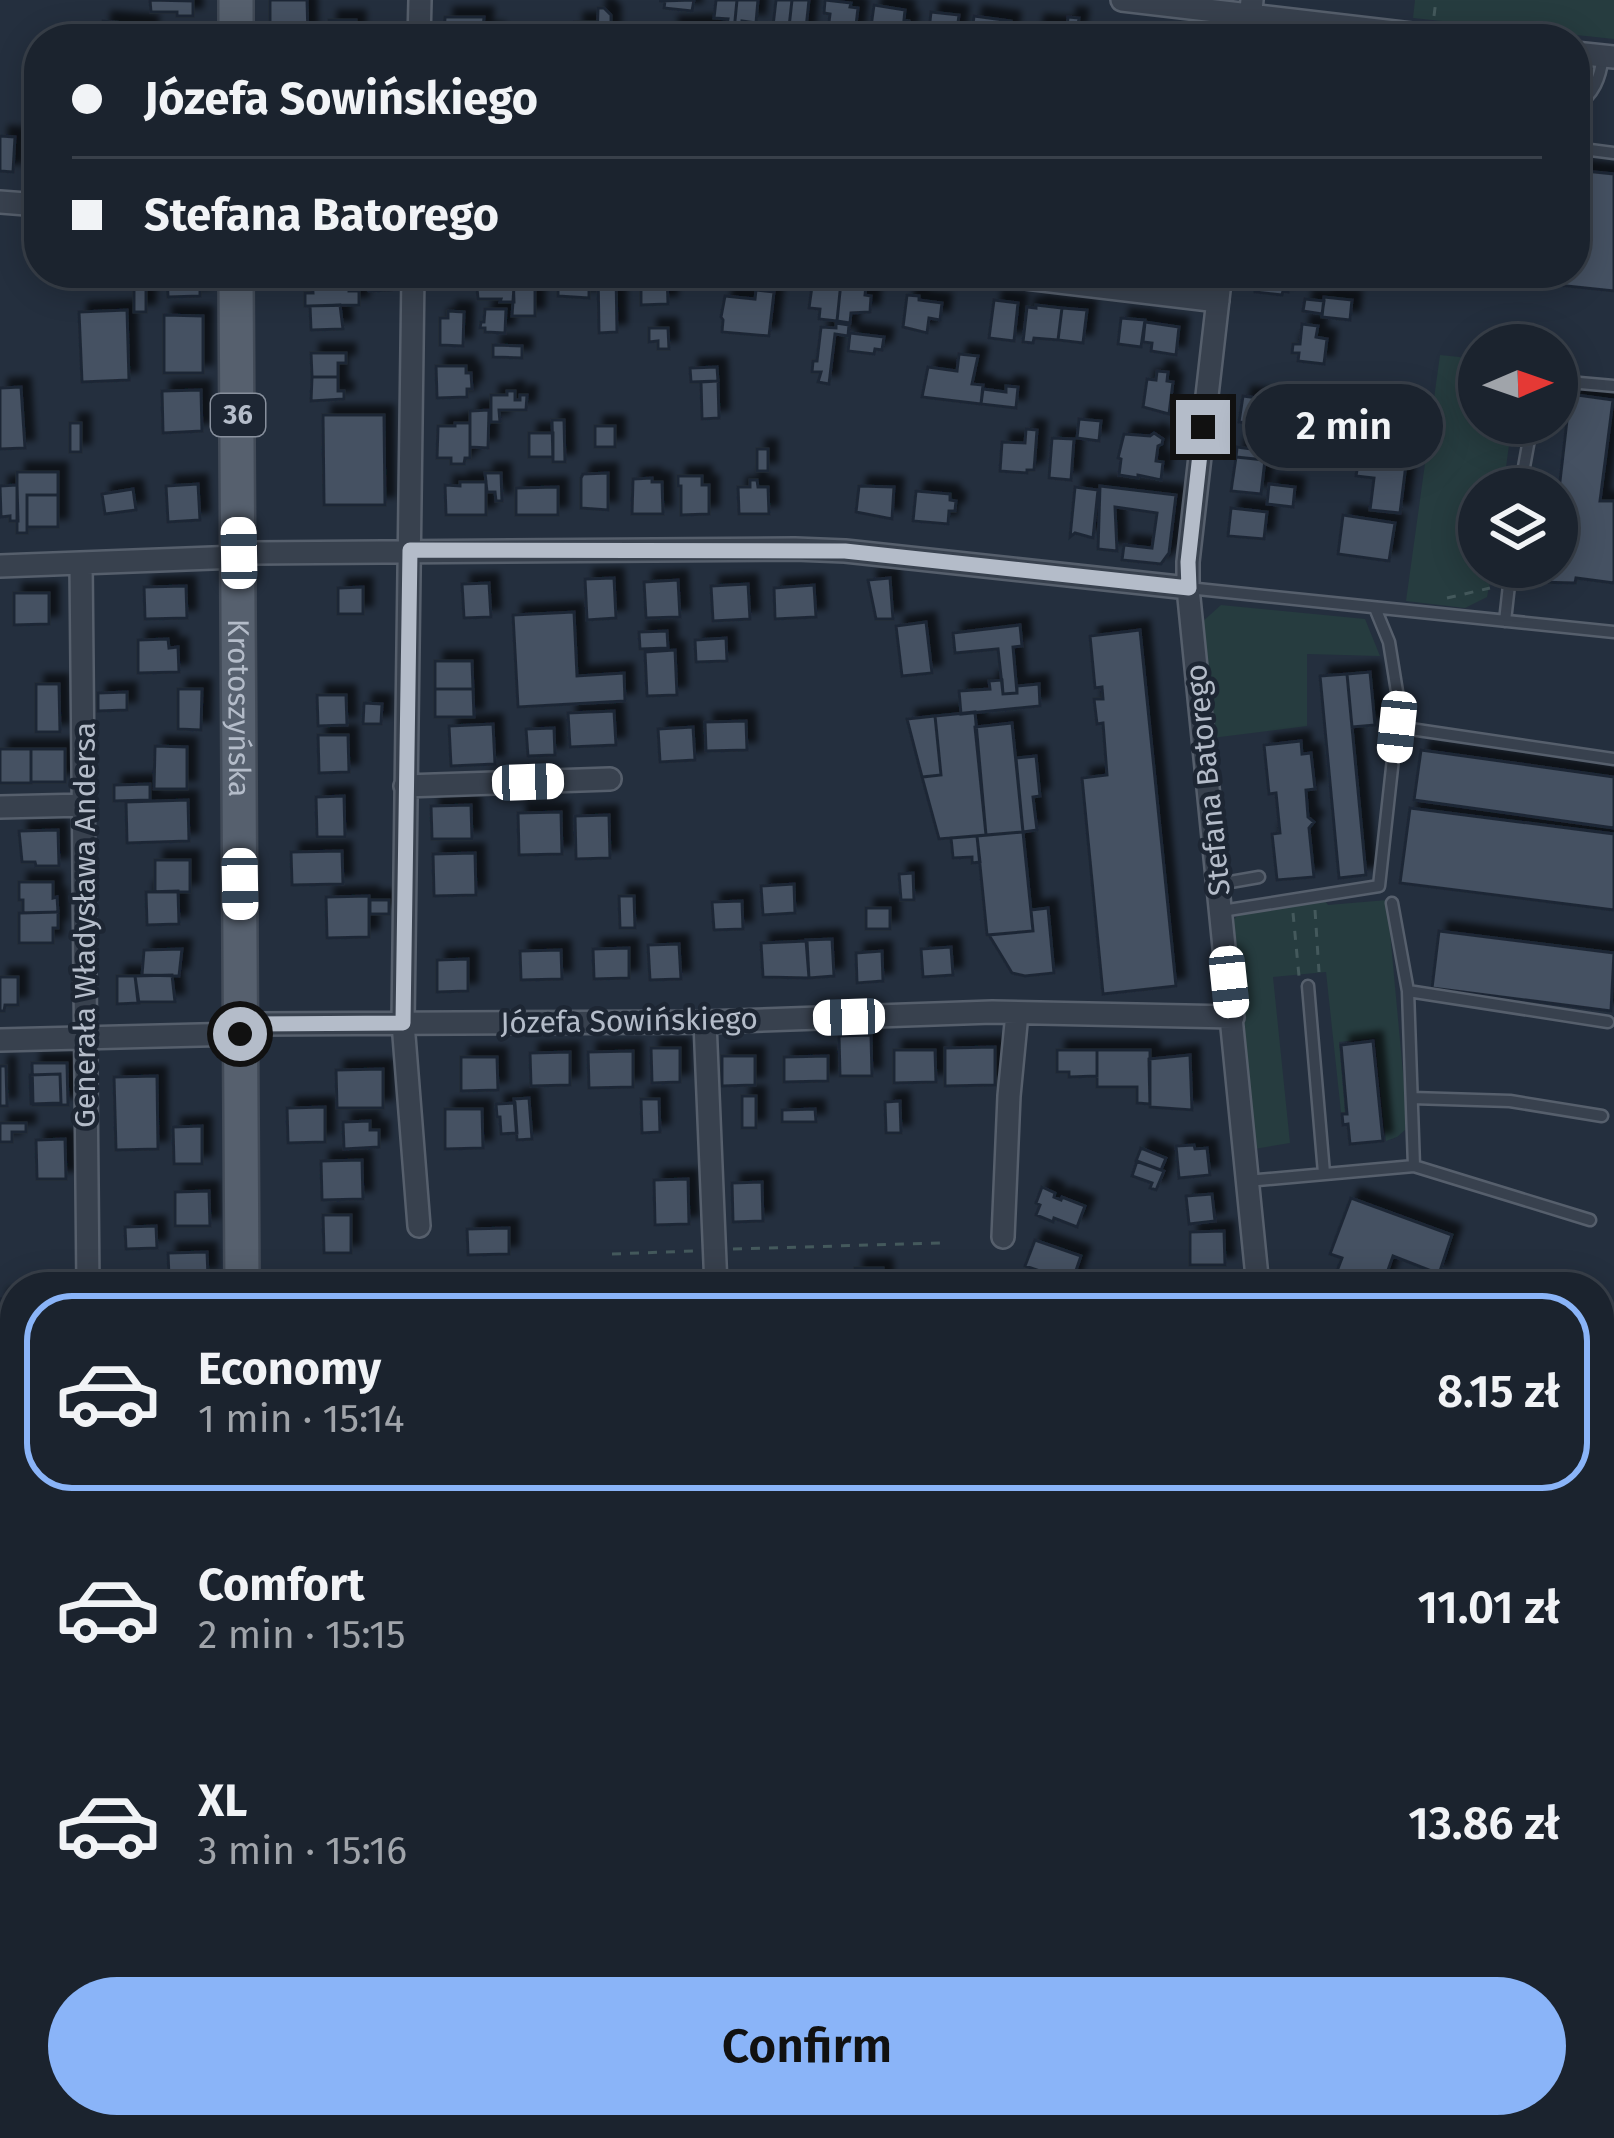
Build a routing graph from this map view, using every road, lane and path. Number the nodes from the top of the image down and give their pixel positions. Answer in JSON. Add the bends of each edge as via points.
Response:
{"nodes":[{"id":1,"x":1122,"y":0,"type":"edge"},
{"id":2,"x":1251,"y":8,"type":"edge"},
{"id":3,"x":1356,"y":24,"type":"edge"},
{"id":4,"x":1608,"y":57,"type":"edge"},
{"id":5,"x":1590,"y":95,"type":"edge"},
{"id":6,"x":236,"y":288,"type":"edge"},
{"id":7,"x":412,"y":288,"type":"edge"},
{"id":8,"x":1104,"y":288,"type":"edge"},
{"id":9,"x":1219,"y":288,"type":"edge"},
{"id":10,"x":1218,"y":302,"type":"junction"},
{"id":11,"x":1578,"y":383,"type":"edge"},
{"id":12,"x":1614,"y":386,"type":"edge"},
{"id":13,"x":410,"y":550,"type":"junction"},
{"id":14,"x":239,"y":555,"type":"junction"},
{"id":15,"x":81,"y":563,"type":"junction"},
{"id":16,"x":0,"y":566,"type":"edge"},
{"id":17,"x":1189,"y":588,"type":"junction"},
{"id":18,"x":1489,"y":588,"type":"edge"},
{"id":19,"x":1508,"y":588,"type":"edge"},
{"id":20,"x":1375,"y":608,"type":"junction"},
{"id":21,"x":1419,"y":612,"type":"junction"},
{"id":22,"x":1505,"y":621,"type":"junction"},
{"id":23,"x":1614,"y":632,"type":"edge"},
{"id":24,"x":1397,"y":727,"type":"junction"},
{"id":25,"x":1614,"y":759,"type":"edge"},
{"id":26,"x":610,"y":779,"type":"dead end"},
{"id":27,"x":405,"y":786,"type":"junction"},
{"id":28,"x":85,"y":805,"type":"junction"},
{"id":29,"x":0,"y":807,"type":"edge"},
{"id":30,"x":1259,"y":878,"type":"dead end"},
{"id":31,"x":1219,"y":884,"type":"junction"},
{"id":32,"x":1314,"y":896,"type":"junction"},
{"id":33,"x":1292,"y":900,"type":"junction"},
{"id":34,"x":1392,"y":903,"type":"dead end"},
{"id":35,"x":1222,"y":911,"type":"junction"},
{"id":36,"x":1309,"y":984,"type":"junction"},
{"id":37,"x":1408,"y":991,"type":"junction"},
{"id":38,"x":1017,"y":1013,"type":"junction"},
{"id":39,"x":1233,"y":1017,"type":"junction"},
{"id":40,"x":705,"y":1022,"type":"junction"},
{"id":41,"x":1608,"y":1022,"type":"dead end"},
{"id":42,"x":403,"y":1023,"type":"junction"},
{"id":43,"x":240,"y":1029,"type":"junction"},
{"id":44,"x":86,"y":1037,"type":"junction"},
{"id":45,"x":0,"y":1040,"type":"edge"},
{"id":46,"x":1412,"y":1098,"type":"junction"},
{"id":47,"x":1602,"y":1116,"type":"dead end"},
{"id":48,"x":1414,"y":1166,"type":"junction"},
{"id":49,"x":1324,"y":1173,"type":"junction"},
{"id":50,"x":1247,"y":1180,"type":"junction"},
{"id":51,"x":1590,"y":1220,"type":"dead end"},
{"id":52,"x":418,"y":1226,"type":"dead end"},
{"id":53,"x":1003,"y":1238,"type":"dead end"},
{"id":54,"x":940,"y":1243,"type":"dead end"},
{"id":55,"x":714,"y":1250,"type":"junction"},
{"id":56,"x":612,"y":1254,"type":"dead end"},
{"id":57,"x":88,"y":1272,"type":"edge"},
{"id":58,"x":242,"y":1272,"type":"edge"},
{"id":59,"x":715,"y":1272,"type":"edge"},
{"id":60,"x":1256,"y":1272,"type":"edge"}],
"edges":[{"from":1,"to":2,"type":"street"},
{"from":2,"to":3,"type":"street"},
{"from":4,"to":5,"type":"lane"},
{"from":6,"to":14,"type":"main road","name":"Krotoszyńska","number":"36"},
{"from":7,"to":13,"type":"street"},
{"from":8,"to":10,"type":"street"},
{"from":9,"to":10,"type":"street","name":"Stefana Batorego"},
{"from":10,"to":17,"type":"street","name":"Stefana Batorego"},
{"from":11,"to":12,"type":"lane"},
{"from":13,"to":14,"type":"street"},
{"from":13,"to":17,"type":"street","via":[[845,551]]},
{"from":13,"to":27,"type":"street"},
{"from":14,"to":15,"type":"street"},
{"from":14,"to":43,"type":"main road","name":"Krotoszyńska","number":"36"},
{"from":15,"to":16,"type":"street"},
{"from":15,"to":28,"type":"street","name":"Generała Władysława Andersa"},
{"from":17,"to":20,"type":"lane"},
{"from":17,"to":31,"type":"street","name":"Stefana Batorego"},
{"from":18,"to":21,"type":"path"},
{"from":19,"to":22,"type":"lane"},
{"from":20,"to":21,"type":"lane"},
{"from":20,"to":24,"type":"lane","via":[[1389,642]]},
{"from":21,"to":22,"type":"lane"},
{"from":22,"to":23,"type":"lane"},
{"from":24,"to":25,"type":"lane"},
{"from":24,"to":32,"type":"lane","via":[[1379,886]]},
{"from":26,"to":27,"type":"street"},
{"from":27,"to":42,"type":"street"},
{"from":28,"to":29,"type":"street"},
{"from":28,"to":44,"type":"street","name":"Generała Władysława Andersa"},
{"from":30,"to":31,"type":"lane"},
{"from":31,"to":35,"type":"street","name":"Stefana Batorego"},
{"from":32,"to":33,"type":"lane"},
{"from":32,"to":36,"type":"path"},
{"from":33,"to":35,"type":"lane"},
{"from":33,"to":36,"type":"path"},
{"from":34,"to":37,"type":"lane"},
{"from":35,"to":39,"type":"street","name":"Stefana Batorego"},
{"from":36,"to":49,"type":"lane"},
{"from":37,"to":41,"type":"lane"},
{"from":37,"to":46,"type":"lane"},
{"from":38,"to":39,"type":"street","name":"Józefa Sowińskiego"},
{"from":38,"to":40,"type":"street","name":"Józefa Sowińskiego"},
{"from":38,"to":53,"type":"street"},
{"from":39,"to":50,"type":"street","name":"Stefana Batorego"},
{"from":40,"to":42,"type":"street","name":"Józefa Sowińskiego"},
{"from":40,"to":55,"type":"street"},
{"from":42,"to":43,"type":"street","name":"Józefa Sowińskiego"},
{"from":42,"to":52,"type":"street"},
{"from":43,"to":44,"type":"street","name":"Józefa Sowińskiego"},
{"from":43,"to":58,"type":"main road","name":"Krotoszyńska","number":"36"},
{"from":44,"to":45,"type":"street","name":"Józefa Sowińskiego"},
{"from":44,"to":57,"type":"street","name":"Generała Władysława Andersa"},
{"from":46,"to":47,"type":"lane","via":[[1510,1101]]},
{"from":46,"to":48,"type":"lane"},
{"from":48,"to":49,"type":"lane"},
{"from":48,"to":51,"type":"lane"},
{"from":49,"to":50,"type":"lane"},
{"from":50,"to":60,"type":"street","name":"Stefana Batorego"},
{"from":54,"to":55,"type":"path"},
{"from":55,"to":56,"type":"path"},
{"from":55,"to":59,"type":"street"}]}
